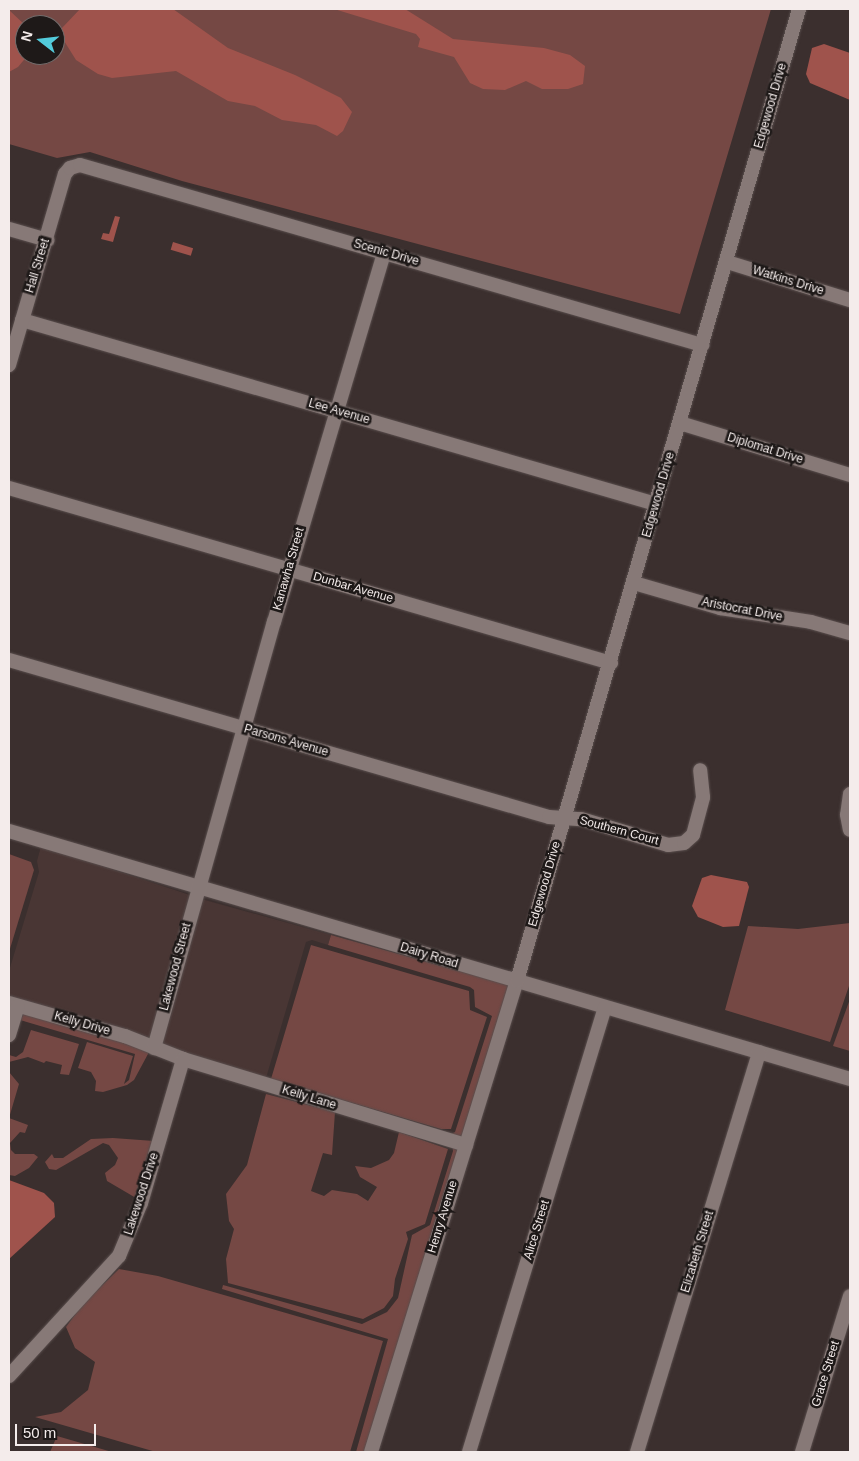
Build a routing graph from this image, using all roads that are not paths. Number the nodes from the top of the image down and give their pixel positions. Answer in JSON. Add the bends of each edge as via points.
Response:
{"nodes":[{"id":1,"x":799,"y":9,"type":"edge"},
{"id":2,"x":70,"y":168,"type":"joint"},
{"id":3,"x":9,"y":229,"type":"edge"},
{"id":4,"x":46,"y":240,"type":"junction"},
{"id":5,"x":384,"y":252,"type":"junction"},
{"id":6,"x":726,"y":262,"type":"junction"},
{"id":7,"x":850,"y":300,"type":"edge"},
{"id":8,"x":22,"y":320,"type":"junction"},
{"id":9,"x":702,"y":345,"type":"junction"},
{"id":10,"x":9,"y":365,"type":"edge"},
{"id":11,"x":336,"y":411,"type":"junction"},
{"id":12,"x":680,"y":424,"type":"junction"},
{"id":13,"x":850,"y":475,"type":"edge"},
{"id":14,"x":9,"y":488,"type":"edge"},
{"id":15,"x":656,"y":504,"type":"junction"},
{"id":16,"x":289,"y":570,"type":"junction"},
{"id":17,"x":634,"y":583,"type":"junction"},
{"id":18,"x":850,"y":633,"type":"edge"},
{"id":19,"x":9,"y":660,"type":"edge"},
{"id":20,"x":611,"y":663,"type":"junction"},
{"id":21,"x":244,"y":728,"type":"junction"},
{"id":22,"x":700,"y":770,"type":"dead end"},
{"id":23,"x":850,"y":794,"type":"edge"},
{"id":24,"x":564,"y":820,"type":"junction"},
{"id":25,"x":850,"y":830,"type":"edge"},
{"id":26,"x":9,"y":831,"type":"edge"},
{"id":27,"x":198,"y":887,"type":"junction"},
{"id":28,"x":517,"y":981,"type":"junction"},
{"id":29,"x":13,"y":1005,"type":"edge"},
{"id":30,"x":605,"y":1007,"type":"junction"},
{"id":31,"x":9,"y":1035,"type":"edge"},
{"id":32,"x":154,"y":1048,"type":"junction"},
{"id":33,"x":759,"y":1052,"type":"junction"},
{"id":34,"x":182,"y":1060,"type":"junction"},
{"id":35,"x":850,"y":1079,"type":"edge"},
{"id":36,"x":466,"y":1145,"type":"junction"},
{"id":37,"x":850,"y":1296,"type":"edge"},
{"id":38,"x":9,"y":1376,"type":"edge"},
{"id":39,"x":371,"y":1452,"type":"edge"},
{"id":40,"x":469,"y":1452,"type":"edge"},
{"id":41,"x":637,"y":1452,"type":"edge"},
{"id":42,"x":802,"y":1452,"type":"edge"}],
"edges":[{"from":1,"to":6,"type":"street","name":"Edgewood Drive"},
{"from":2,"to":4,"type":"street","name":"Hall Street","via":[[65,174]]},
{"from":2,"to":5,"type":"street","name":"Scenic Drive","via":[[80,165]]},
{"from":3,"to":4,"type":"street"},
{"from":4,"to":8,"type":"street","name":"Hall Street"},
{"from":5,"to":9,"type":"street","name":"Scenic Drive"},
{"from":5,"to":11,"type":"street","name":"Kanawha Street"},
{"from":6,"to":7,"type":"street","name":"Watkins Drive"},
{"from":6,"to":9,"type":"street","name":"Edgewood Drive"},
{"from":8,"to":10,"type":"street","name":"Hall Street"},
{"from":8,"to":11,"type":"street","name":"Lee Avenue"},
{"from":9,"to":12,"type":"street","name":"Edgewood Drive"},
{"from":11,"to":15,"type":"street","name":"Lee Avenue"},
{"from":11,"to":16,"type":"street","name":"Kanawha Street"},
{"from":12,"to":13,"type":"street","name":"Diplomat Drive"},
{"from":12,"to":15,"type":"street","name":"Edgewood Drive"},
{"from":14,"to":16,"type":"street","name":"Dunbar Avenue"},
{"from":15,"to":17,"type":"street","name":"Edgewood Drive"},
{"from":16,"to":20,"type":"street","name":"Dunbar Avenue"},
{"from":16,"to":21,"type":"street","name":"Kanawha Street"},
{"from":17,"to":18,"type":"street","name":"Aristocrat Drive","via":[[720,608],[811,622]]},
{"from":17,"to":20,"type":"street","name":"Edgewood Drive"},
{"from":19,"to":21,"type":"street","name":"Parsons Avenue"},
{"from":20,"to":24,"type":"street","name":"Edgewood Drive"},
{"from":21,"to":24,"type":"street","name":"Parsons Avenue"},
{"from":21,"to":27,"type":"street","name":"Kanawha Street"},
{"from":22,"to":24,"type":"street","name":"Southern Court","via":[[703,797],[699,822],[684,844],[668,845],[581,819]]},
{"from":23,"to":25,"type":"street","via":[[847,815]]},
{"from":24,"to":28,"type":"street","name":"Edgewood Drive"},
{"from":26,"to":27,"type":"street","name":"Dairy Road"},
{"from":27,"to":28,"type":"street","name":"Dairy Road"},
{"from":27,"to":32,"type":"street","name":"Lakewood Street"},
{"from":28,"to":30,"type":"street","name":"Dairy Road"},
{"from":28,"to":36,"type":"street","name":"Henry Avenue"},
{"from":29,"to":31,"type":"street"},
{"from":29,"to":32,"type":"street","name":"Kelly Drive"},
{"from":30,"to":33,"type":"street","name":"Dairy Road"},
{"from":30,"to":40,"type":"street","name":"Alice Street"},
{"from":32,"to":34,"type":"street","name":"Kelly Lane"},
{"from":33,"to":35,"type":"street","name":"Dairy Road"},
{"from":33,"to":41,"type":"street","name":"Elizabeth Street"},
{"from":34,"to":36,"type":"street","name":"Kelly Lane"},
{"from":34,"to":38,"type":"street","name":"Lakewood Drive","via":[[142,1202],[119,1256]]},
{"from":36,"to":39,"type":"street","name":"Henry Avenue"},
{"from":37,"to":42,"type":"street","name":"Grace Street"}]}
